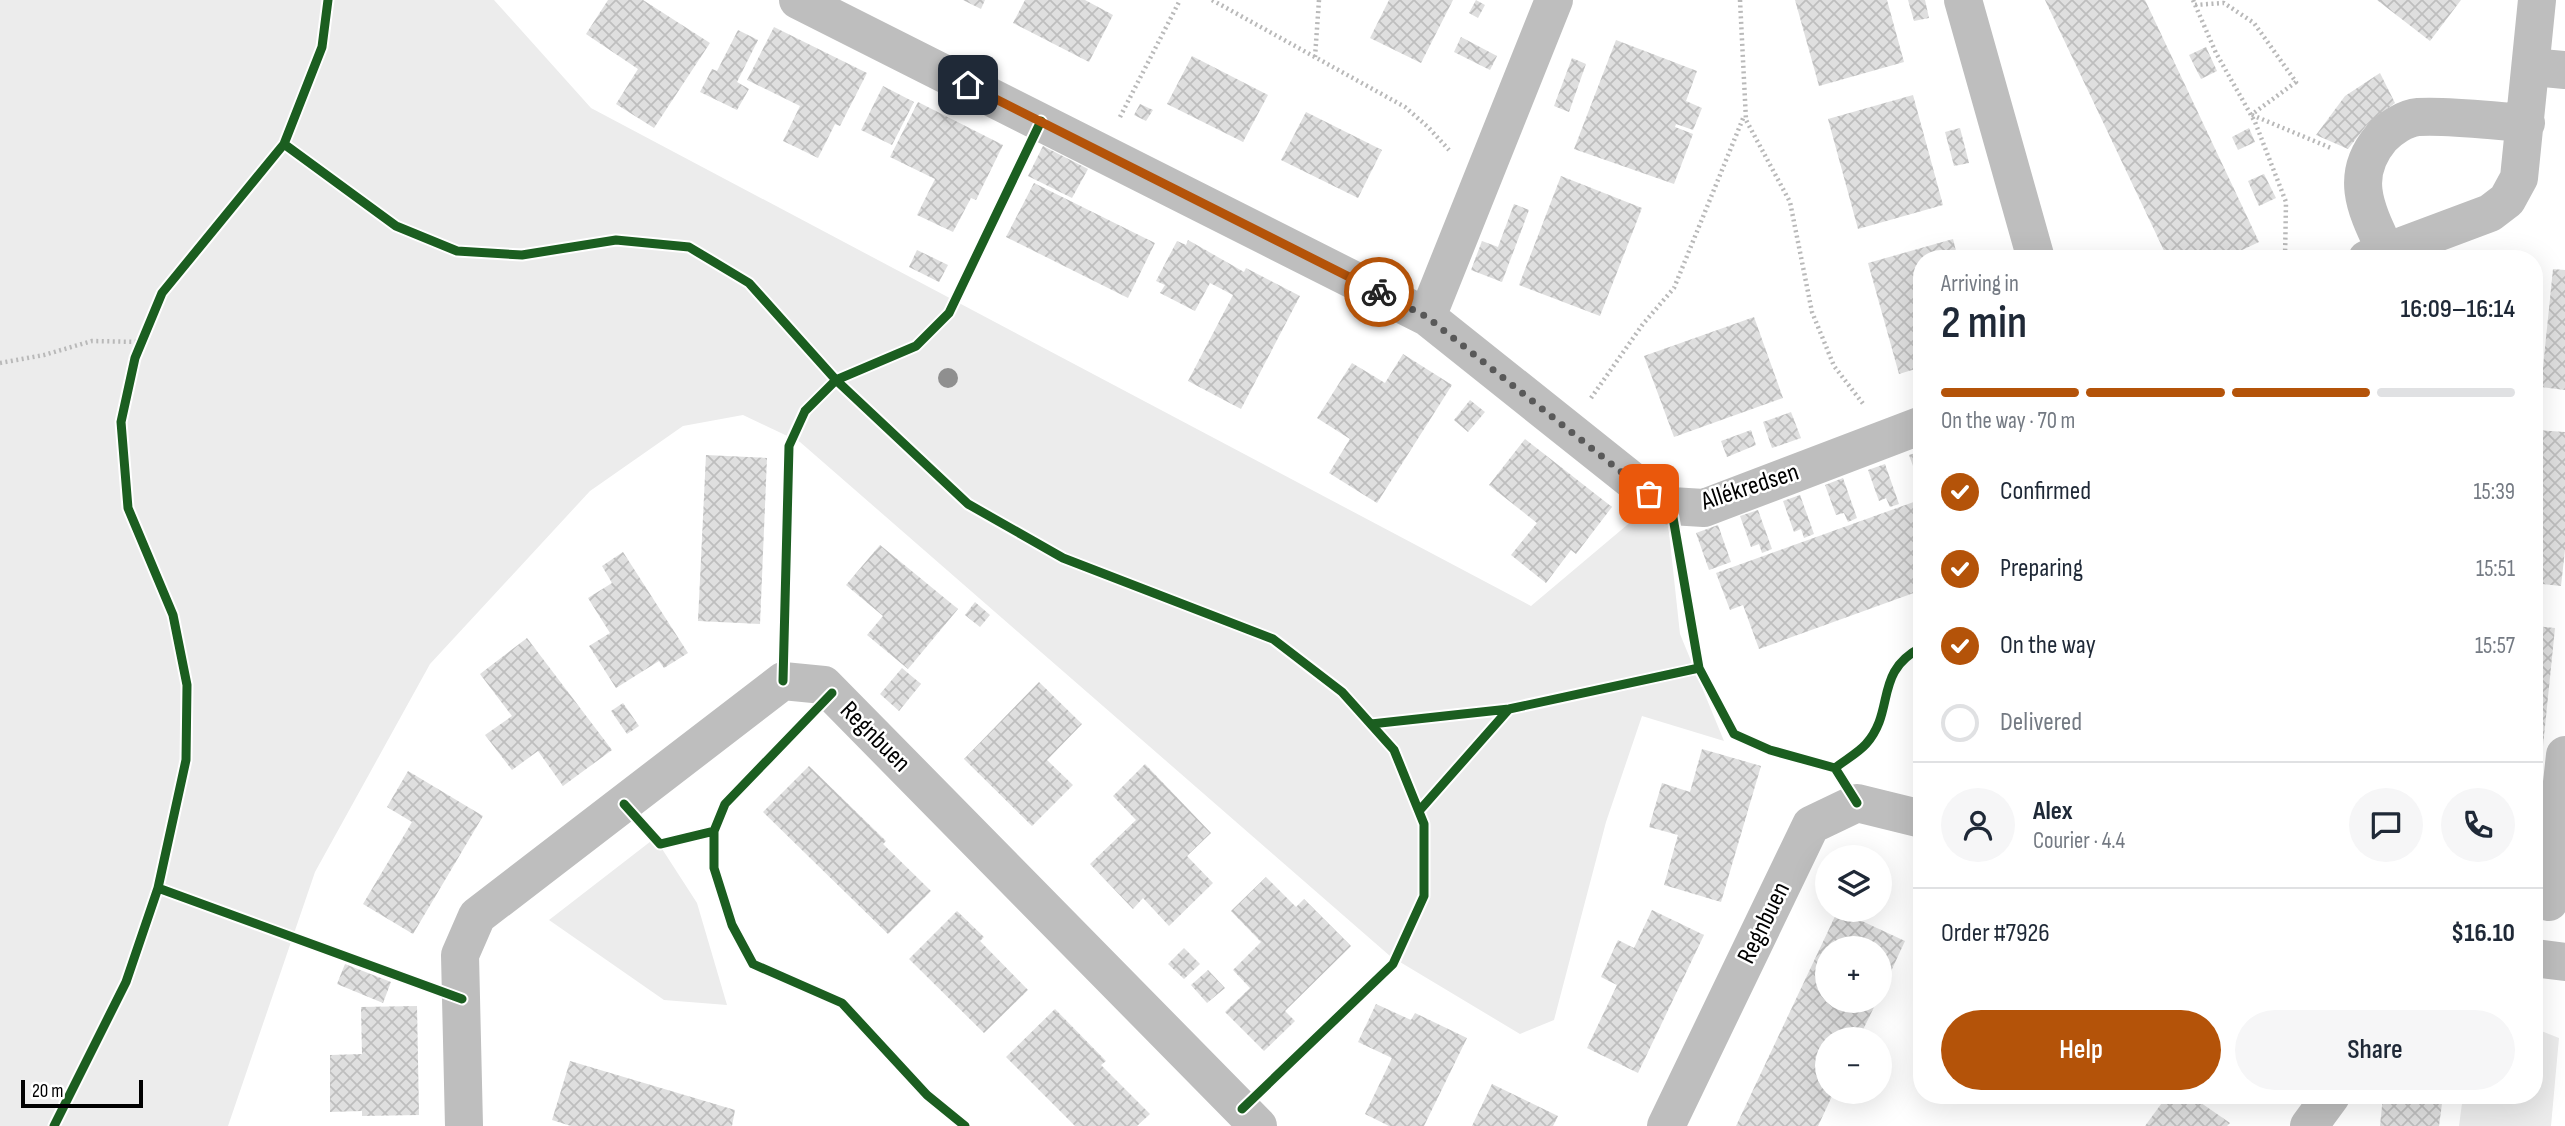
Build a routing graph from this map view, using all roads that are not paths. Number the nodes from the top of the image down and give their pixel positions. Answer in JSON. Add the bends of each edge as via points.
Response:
{"nodes":[{"id":1,"x":798,"y":0,"type":"edge"},
{"id":2,"x":1554,"y":0,"type":"edge"},
{"id":3,"x":1963,"y":0,"type":"edge"},
{"id":4,"x":2536,"y":0,"type":"edge"},
{"id":5,"x":2548,"y":69,"type":"edge"},
{"id":6,"x":2526,"y":123,"type":"junction"},
{"id":7,"x":2033,"y":250,"type":"edge"},
{"id":8,"x":2375,"y":250,"type":"edge"},
{"id":9,"x":2390,"y":250,"type":"edge"},
{"id":10,"x":1427,"y":317,"type":"junction"},
{"id":11,"x":1906,"y":431,"type":"edge"},
{"id":12,"x":2565,"y":755,"type":"edge"},
{"id":13,"x":1913,"y":817,"type":"edge"},
{"id":14,"x":2549,"y":902,"type":"dead end"},
{"id":15,"x":2543,"y":959,"type":"edge"},
{"id":16,"x":2565,"y":962,"type":"edge"},
{"id":17,"x":2325,"y":1104,"type":"edge"},
{"id":18,"x":464,"y":1126,"type":"edge"},
{"id":19,"x":1258,"y":1126,"type":"edge"},
{"id":20,"x":1666,"y":1126,"type":"edge"},
{"id":21,"x":2309,"y":1126,"type":"edge"}],
"edges":[{"from":1,"to":10,"type":"street","name":"Allékredsen"},
{"from":2,"to":10,"type":"street"},
{"from":3,"to":7,"type":"street"},
{"from":4,"to":5,"type":"street"},
{"from":5,"to":6,"type":"street"},
{"from":6,"to":8,"type":"street","via":[[2415,117],[2389,130],[2370,152],[2362,180]]},
{"from":6,"to":9,"type":"street","via":[[2519,178],[2507,200],[2490,213]]},
{"from":10,"to":11,"type":"street","name":"Allékredsen","via":[[1649,494],[1671,506],[1704,508]]},
{"from":12,"to":14,"type":"street"},
{"from":13,"to":20,"type":"street","name":"Regnbuen","via":[[1857,803],[1811,825]]},
{"from":15,"to":16,"type":"street"},
{"from":17,"to":21,"type":"street"},
{"from":18,"to":19,"type":"street","name":"Regnbuen","via":[[460,955],[477,916],[783,681],[824,685]]}]}
